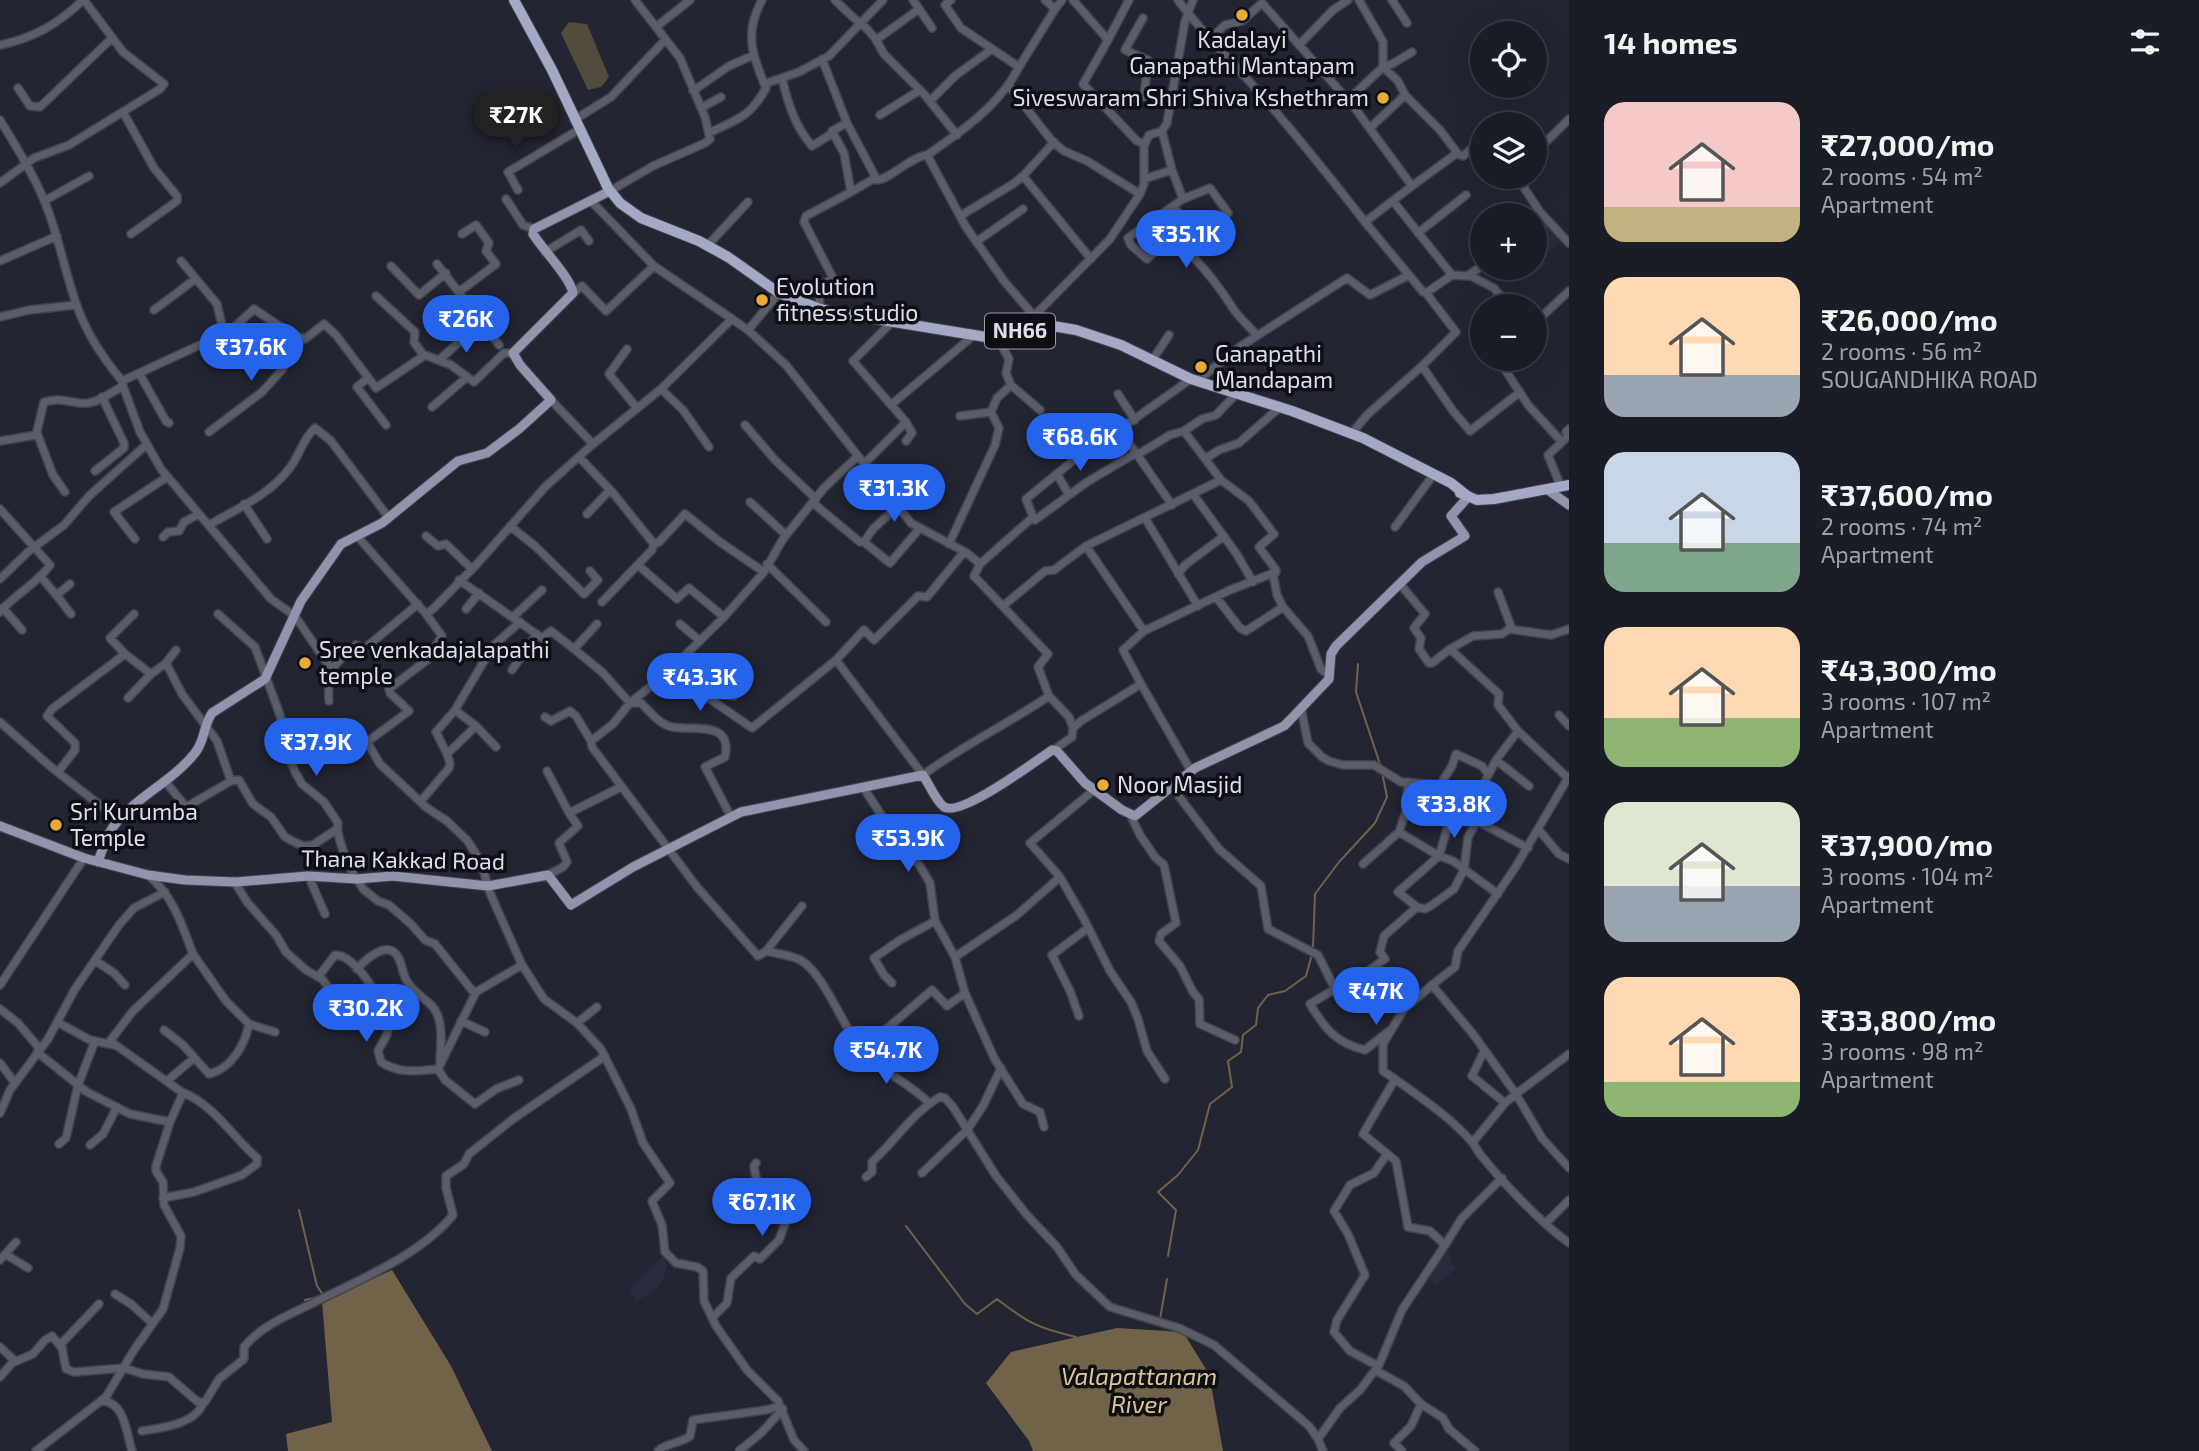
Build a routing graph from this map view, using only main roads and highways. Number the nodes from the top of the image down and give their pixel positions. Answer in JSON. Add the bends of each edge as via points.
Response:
{"nodes":[{"id":1,"x":512,"y":0,"type":"edge"},
{"id":2,"x":608,"y":192,"type":"junction"},
{"id":3,"x":1351,"y":435,"type":"junction"},
{"id":4,"x":1564,"y":484,"type":"edge"},
{"id":5,"x":1548,"y":490,"type":"junction"},
{"id":6,"x":1470,"y":497,"type":"junction"},
{"id":7,"x":1569,"y":505,"type":"edge"},
{"id":8,"x":0,"y":826,"type":"edge"},
{"id":9,"x":98,"y":862,"type":"junction"}],
"edges":[{"from":1,"to":2,"type":"highway","number":"NH66"},
{"from":1,"to":2,"type":"highway","number":"NH66","via":[[552,70]]},
{"from":2,"to":3,"type":"highway","number":"NH66","via":[[632,217],[707,246],[779,293],[820,309],[974,336],[996,337],[1047,325],[1076,330],[1121,345],[1194,380]]},
{"from":2,"to":9,"type":"main road","via":[[534,229],[573,293],[513,353],[551,400],[487,453],[458,461],[389,518],[341,544],[301,601],[265,679],[217,709],[207,720],[195,754],[119,820],[107,836]]},
{"from":3,"to":6,"type":"highway","number":"NH66"},
{"from":3,"to":6,"type":"highway","number":"NH66","via":[[1451,483]]},
{"from":4,"to":5,"type":"highway"},
{"from":4,"to":6,"type":"highway"},
{"from":5,"to":6,"type":"highway","via":[[1494,499]]},
{"from":5,"to":7,"type":"main road"},
{"from":6,"to":9,"type":"main road","name":"Thana Kakkad Road","via":[[1451,516],[1465,536],[1432,555],[1336,646],[1327,683],[1284,726],[1191,771],[1132,816],[1080,778],[1055,749],[959,808],[942,805],[923,775],[741,812],[633,867],[573,905],[548,874],[488,886],[393,876],[185,880]]},
{"from":8,"to":9,"type":"main road","name":"Thana Kakkad Road"}]}
